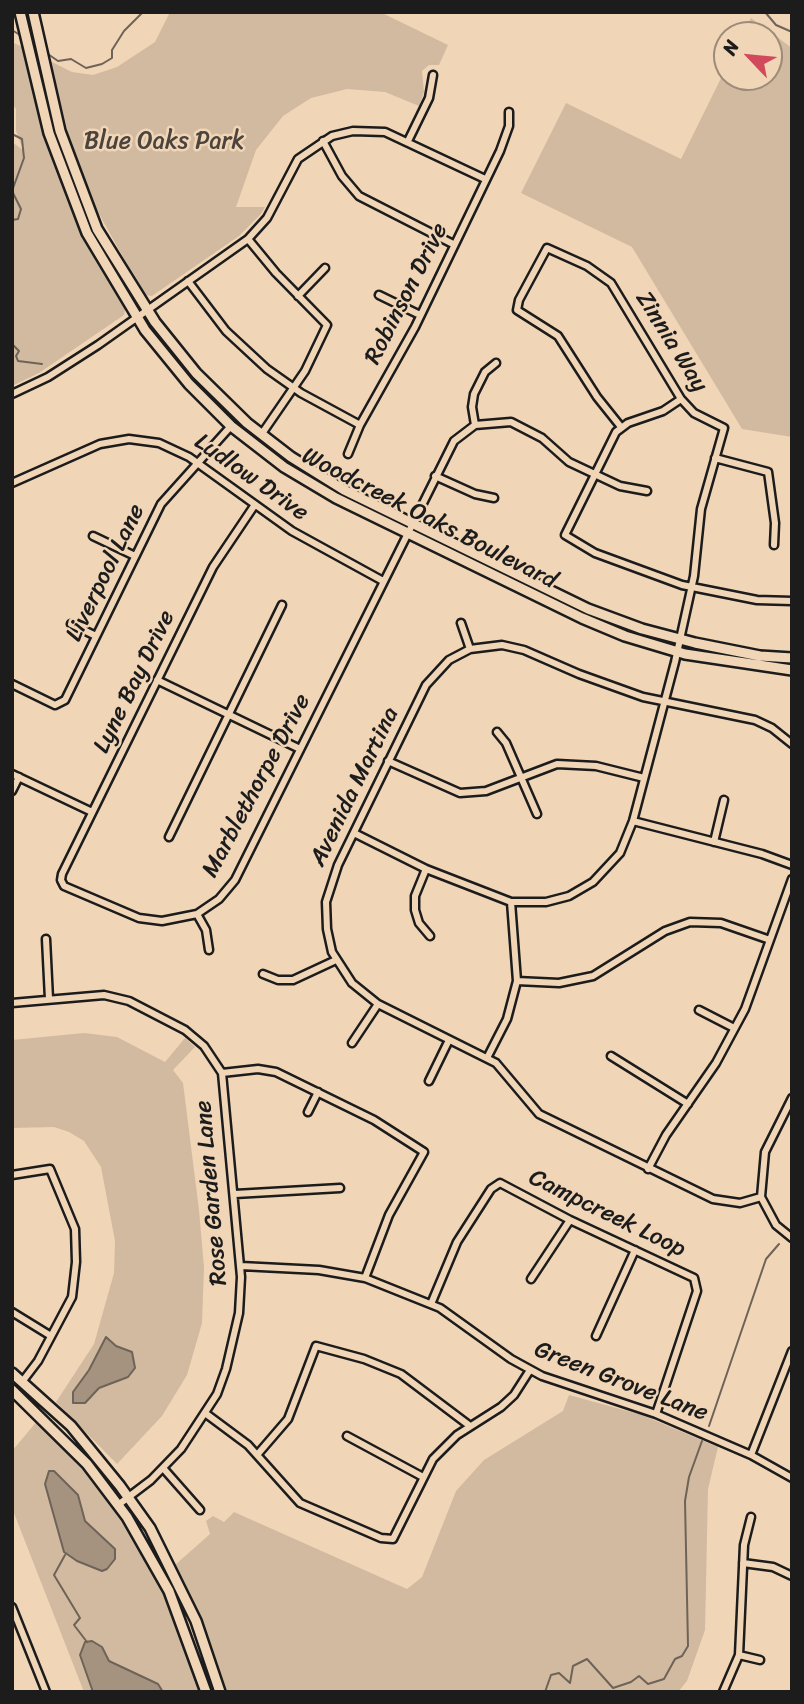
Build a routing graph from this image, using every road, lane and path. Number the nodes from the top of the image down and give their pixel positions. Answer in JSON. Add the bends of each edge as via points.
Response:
{"nodes":[{"id":1,"x":33,"y":12,"type":"edge"},
{"id":2,"x":20,"y":16,"type":"edge"},
{"id":3,"x":433,"y":75,"type":"dead end"},
{"id":4,"x":509,"y":112,"type":"dead end"},
{"id":5,"x":323,"y":141,"type":"junction"},
{"id":6,"x":408,"y":141,"type":"junction"},
{"id":7,"x":485,"y":179,"type":"junction"},
{"id":8,"x":248,"y":239,"type":"junction"},
{"id":9,"x":453,"y":244,"type":"junction"},
{"id":10,"x":325,"y":268,"type":"dead end"},
{"id":11,"x":188,"y":281,"type":"junction"},
{"id":12,"x":379,"y":295,"type":"dead end"},
{"id":13,"x":298,"y":296,"type":"junction"},
{"id":14,"x":146,"y":310,"type":"junction"},
{"id":15,"x":421,"y":316,"type":"junction"},
{"id":16,"x":136,"y":317,"type":"junction"},
{"id":17,"x":495,"y":363,"type":"dead end"},
{"id":18,"x":293,"y":389,"type":"junction"},
{"id":19,"x":12,"y":394,"type":"edge"},
{"id":20,"x":681,"y":400,"type":"junction"},
{"id":21,"x":360,"y":425,"type":"junction"},
{"id":22,"x":475,"y":425,"type":"junction"},
{"id":23,"x":231,"y":426,"type":"junction"},
{"id":24,"x":621,"y":427,"type":"junction"},
{"id":25,"x":261,"y":435,"type":"junction"},
{"id":26,"x":348,"y":454,"type":"dead end"},
{"id":27,"x":715,"y":458,"type":"junction"},
{"id":28,"x":197,"y":462,"type":"junction"},
{"id":29,"x":593,"y":474,"type":"junction"},
{"id":30,"x":435,"y":476,"type":"junction"},
{"id":31,"x":12,"y":483,"type":"edge"},
{"id":32,"x":647,"y":491,"type":"dead end"},
{"id":33,"x":494,"y":498,"type":"dead end"},
{"id":34,"x":254,"y":506,"type":"junction"},
{"id":35,"x":411,"y":524,"type":"junction"},
{"id":36,"x":406,"y":534,"type":"junction"},
{"id":37,"x":93,"y":536,"type":"dead end"},
{"id":38,"x":774,"y":545,"type":"dead end"},
{"id":39,"x":135,"y":556,"type":"junction"},
{"id":40,"x":383,"y":581,"type":"junction"},
{"id":41,"x":691,"y":587,"type":"junction"},
{"id":42,"x":792,"y":601,"type":"edge"},
{"id":43,"x":282,"y":605,"type":"dead end"},
{"id":44,"x":461,"y":623,"type":"dead end"},
{"id":45,"x":71,"y":624,"type":"dead end"},
{"id":46,"x":96,"y":636,"type":"junction"},
{"id":47,"x":680,"y":640,"type":"junction"},
{"id":48,"x":470,"y":649,"type":"junction"},
{"id":49,"x":677,"y":652,"type":"junction"},
{"id":50,"x":792,"y":658,"type":"edge"},
{"id":51,"x":792,"y":670,"type":"edge"},
{"id":52,"x":158,"y":680,"type":"junction"},
{"id":53,"x":12,"y":684,"type":"edge"},
{"id":54,"x":664,"y":702,"type":"junction"},
{"id":55,"x":229,"y":715,"type":"junction"},
{"id":56,"x":498,"y":732,"type":"dead end"},
{"id":57,"x":792,"y":744,"type":"edge"},
{"id":58,"x":300,"y":749,"type":"junction"},
{"id":59,"x":388,"y":761,"type":"junction"},
{"id":60,"x":16,"y":775,"type":"edge"},
{"id":61,"x":521,"y":776,"type":"junction"},
{"id":62,"x":644,"y":778,"type":"junction"},
{"id":63,"x":12,"y":791,"type":"edge"},
{"id":64,"x":724,"y":800,"type":"dead end"},
{"id":65,"x":92,"y":812,"type":"junction"},
{"id":66,"x":537,"y":814,"type":"dead end"},
{"id":67,"x":633,"y":821,"type":"junction"},
{"id":68,"x":354,"y":833,"type":"junction"},
{"id":69,"x":169,"y":837,"type":"dead end"},
{"id":70,"x":714,"y":842,"type":"junction"},
{"id":71,"x":792,"y":865,"type":"edge"},
{"id":72,"x":426,"y":869,"type":"junction"},
{"id":73,"x":792,"y":878,"type":"edge"},
{"id":74,"x":61,"y":880,"type":"joint"},
{"id":75,"x":511,"y":902,"type":"junction"},
{"id":76,"x":197,"y":914,"type":"junction"},
{"id":77,"x":430,"y":936,"type":"dead end"},
{"id":78,"x":46,"y":939,"type":"dead end"},
{"id":79,"x":770,"y":940,"type":"junction"},
{"id":80,"x":209,"y":950,"type":"dead end"},
{"id":81,"x":336,"y":960,"type":"junction"},
{"id":82,"x":263,"y":974,"type":"dead end"},
{"id":83,"x":517,"y":981,"type":"junction"},
{"id":84,"x":49,"y":999,"type":"junction"},
{"id":85,"x":12,"y":1003,"type":"edge"},
{"id":86,"x":378,"y":1004,"type":"junction"},
{"id":87,"x":699,"y":1010,"type":"dead end"},
{"id":88,"x":734,"y":1028,"type":"junction"},
{"id":89,"x":449,"y":1040,"type":"junction"},
{"id":90,"x":352,"y":1043,"type":"dead end"},
{"id":91,"x":611,"y":1056,"type":"dead end"},
{"id":92,"x":487,"y":1058,"type":"junction"},
{"id":93,"x":222,"y":1073,"type":"junction"},
{"id":94,"x":429,"y":1081,"type":"dead end"},
{"id":95,"x":318,"y":1093,"type":"junction"},
{"id":96,"x":792,"y":1098,"type":"edge"},
{"id":97,"x":688,"y":1104,"type":"junction"},
{"id":98,"x":308,"y":1112,"type":"dead end"},
{"id":99,"x":648,"y":1168,"type":"junction"},
{"id":100,"x":12,"y":1175,"type":"edge"},
{"id":101,"x":340,"y":1188,"type":"dead end"},
{"id":102,"x":234,"y":1194,"type":"junction"},
{"id":103,"x":761,"y":1197,"type":"junction"},
{"id":104,"x":570,"y":1220,"type":"junction"},
{"id":105,"x":792,"y":1238,"type":"edge"},
{"id":106,"x":635,"y":1250,"type":"junction"},
{"id":107,"x":241,"y":1266,"type":"junction"},
{"id":108,"x":365,"y":1278,"type":"junction"},
{"id":109,"x":531,"y":1279,"type":"dead end"},
{"id":110,"x":431,"y":1304,"type":"junction"},
{"id":111,"x":12,"y":1312,"type":"edge"},
{"id":112,"x":596,"y":1335,"type":"dead end"},
{"id":113,"x":51,"y":1336,"type":"junction"},
{"id":114,"x":792,"y":1351,"type":"edge"},
{"id":115,"x":530,"y":1370,"type":"junction"},
{"id":116,"x":12,"y":1373,"type":"edge"},
{"id":117,"x":15,"y":1388,"type":"edge"},
{"id":118,"x":205,"y":1413,"type":"junction"},
{"id":119,"x":656,"y":1414,"type":"junction"},
{"id":120,"x":470,"y":1426,"type":"junction"},
{"id":121,"x":348,"y":1436,"type":"dead end"},
{"id":122,"x":257,"y":1455,"type":"junction"},
{"id":123,"x":751,"y":1455,"type":"junction"},
{"id":124,"x":163,"y":1468,"type":"junction"},
{"id":125,"x":423,"y":1477,"type":"junction"},
{"id":126,"x":792,"y":1478,"type":"edge"},
{"id":127,"x":129,"y":1497,"type":"junction"},
{"id":128,"x":118,"y":1505,"type":"junction"},
{"id":129,"x":200,"y":1510,"type":"dead end"},
{"id":130,"x":751,"y":1517,"type":"dead end"},
{"id":131,"x":743,"y":1563,"type":"junction"},
{"id":132,"x":792,"y":1576,"type":"edge"},
{"id":133,"x":12,"y":1607,"type":"edge"},
{"id":134,"x":739,"y":1654,"type":"junction"},
{"id":135,"x":760,"y":1660,"type":"dead end"},
{"id":136,"x":46,"y":1692,"type":"edge"},
{"id":137,"x":206,"y":1692,"type":"edge"},
{"id":138,"x":220,"y":1692,"type":"edge"},
{"id":139,"x":723,"y":1692,"type":"edge"}],
"edges":[{"from":1,"to":14,"type":"main road","name":"Woodcreek Oaks Boulevard","via":[[66,152],[87,208]]},
{"from":2,"to":16,"type":"main road","name":"Woodcreek Oaks Boulevard","via":[[49,133],[70,195]]},
{"from":3,"to":6,"type":"street","via":[[429,98]]},
{"from":4,"to":7,"type":"street","name":"Robinson Drive","via":[[506,138]]},
{"from":5,"to":6,"type":"street","via":[[363,130]]},
{"from":5,"to":8,"type":"street","via":[[298,159],[267,218]]},
{"from":5,"to":9,"type":"street","via":[[359,196]]},
{"from":6,"to":7,"type":"street"},
{"from":7,"to":9,"type":"street","name":"Robinson Drive"},
{"from":8,"to":11,"type":"street"},
{"from":8,"to":13,"type":"street"},
{"from":9,"to":15,"type":"street","name":"Robinson Drive"},
{"from":10,"to":13,"type":"street"},
{"from":11,"to":14,"type":"street"},
{"from":11,"to":18,"type":"street","via":[[226,331]]},
{"from":12,"to":15,"type":"street"},
{"from":13,"to":18,"type":"street","via":[[327,325]]},
{"from":14,"to":16,"type":"street"},
{"from":14,"to":25,"type":"main road","name":"Woodcreek Oaks Boulevard","via":[[195,373]]},
{"from":15,"to":21,"type":"street","name":"Robinson Drive"},
{"from":16,"to":19,"type":"street","via":[[48,377]]},
{"from":16,"to":23,"type":"main road","name":"Woodcreek Oaks Boulevard","via":[[189,384]]},
{"from":17,"to":22,"type":"street","via":[[474,394]]},
{"from":18,"to":21,"type":"street"},
{"from":18,"to":25,"type":"street"},
{"from":20,"to":24,"type":"street"},
{"from":20,"to":24,"type":"street","name":"Zinnia Way","via":[[611,283],[547,248],[517,310],[558,336]]},
{"from":20,"to":27,"type":"street","name":"Zinnia Way","via":[[694,413],[724,428]]},
{"from":21,"to":26,"type":"street","name":"Robinson Drive"},
{"from":22,"to":29,"type":"street","via":[[497,421],[527,428],[557,454]]},
{"from":22,"to":30,"type":"street","name":"Marblethorpe Drive","via":[[454,441]]},
{"from":23,"to":28,"type":"street","name":"Liverpool Lane"},
{"from":23,"to":36,"type":"main road","name":"Woodcreek Oaks Boulevard","via":[[304,480]]},
{"from":24,"to":29,"type":"street"},
{"from":25,"to":35,"type":"main road","name":"Woodcreek Oaks Boulevard","via":[[310,470]]},
{"from":27,"to":38,"type":"street","via":[[768,472]]},
{"from":27,"to":41,"type":"street","name":"Zinnia Way","via":[[701,509]]},
{"from":28,"to":31,"type":"street","name":"Ludlow Drive","via":[[159,443],[115,440]]},
{"from":28,"to":34,"type":"street","name":"Ludlow Drive"},
{"from":28,"to":39,"type":"street","name":"Liverpool Lane","via":[[162,504]]},
{"from":29,"to":32,"type":"street"},
{"from":29,"to":41,"type":"street","via":[[565,535],[595,553]]},
{"from":30,"to":33,"type":"street"},
{"from":30,"to":35,"type":"street","name":"Marblethorpe Drive"},
{"from":34,"to":40,"type":"street","name":"Ludlow Drive"},
{"from":34,"to":52,"type":"street","name":"Lyne Bay Drive","via":[[213,567]]},
{"from":35,"to":36,"type":"street","name":"Marblethorpe Drive"},
{"from":35,"to":47,"type":"main road","name":"Woodcreek Oaks Boulevard","via":[[588,609]]},
{"from":36,"to":40,"type":"street","name":"Marblethorpe Drive"},
{"from":36,"to":49,"type":"main road","name":"Woodcreek Oaks Boulevard","via":[[572,614]]},
{"from":37,"to":39,"type":"street"},
{"from":39,"to":46,"type":"street","name":"Liverpool Lane"},
{"from":40,"to":58,"type":"street","name":"Marblethorpe Drive"},
{"from":41,"to":42,"type":"street","via":[[757,600]]},
{"from":41,"to":47,"type":"street","name":"Zinnia Way"},
{"from":43,"to":55,"type":"street"},
{"from":44,"to":48,"type":"street"},
{"from":45,"to":46,"type":"street"},
{"from":46,"to":53,"type":"street","name":"Liverpool Lane","via":[[61,704]]},
{"from":47,"to":49,"type":"street","name":"Zinnia Way"},
{"from":47,"to":50,"type":"main road","name":"Woodcreek Oaks Boulevard"},
{"from":48,"to":54,"type":"street","name":"Avenida Martina","via":[[512,646]]},
{"from":48,"to":59,"type":"street","name":"Avenida Martina","via":[[449,660],[426,685]]},
{"from":49,"to":51,"type":"main road","name":"Woodcreek Oaks Boulevard"},
{"from":49,"to":54,"type":"street","name":"Zinnia Way"},
{"from":52,"to":55,"type":"street"},
{"from":52,"to":65,"type":"street","name":"Lyne Bay Drive"},
{"from":54,"to":57,"type":"street","name":"Avenida Martina","via":[[755,720]]},
{"from":54,"to":62,"type":"street","name":"Zinnia Way"},
{"from":55,"to":58,"type":"street"},
{"from":55,"to":69,"type":"street"},
{"from":56,"to":61,"type":"street"},
{"from":58,"to":76,"type":"street","name":"Marblethorpe Drive","via":[[235,880]]},
{"from":59,"to":61,"type":"street","via":[[460,793],[486,791]]},
{"from":59,"to":68,"type":"street","name":"Avenida Martina"},
{"from":60,"to":63,"type":"street"},
{"from":60,"to":65,"type":"street"},
{"from":61,"to":62,"type":"street","via":[[575,763]]},
{"from":61,"to":66,"type":"street"},
{"from":62,"to":67,"type":"street","name":"Zinnia Way"},
{"from":64,"to":70,"type":"street"},
{"from":65,"to":74,"type":"street","name":"Lyne Bay Drive"},
{"from":67,"to":70,"type":"street"},
{"from":67,"to":75,"type":"street","name":"Zinnia Way","via":[[620,853],[593,882],[557,900]]},
{"from":68,"to":72,"type":"street"},
{"from":68,"to":81,"type":"street","name":"Avenida Martina","via":[[332,877],[326,902],[327,929]]},
{"from":70,"to":71,"type":"street"},
{"from":72,"to":75,"type":"street"},
{"from":72,"to":77,"type":"street","via":[[415,896],[415,910]]},
{"from":73,"to":79,"type":"street"},
{"from":74,"to":76,"type":"street","name":"Marblethorpe Drive","via":[[64,886],[139,918],[162,921]]},
{"from":75,"to":83,"type":"street"},
{"from":76,"to":80,"type":"street"},
{"from":78,"to":84,"type":"street"},
{"from":79,"to":83,"type":"street","via":[[721,923],[690,922],[665,931],[593,976],[559,983]]},
{"from":79,"to":88,"type":"street"},
{"from":81,"to":82,"type":"street","via":[[293,980],[278,981]]},
{"from":81,"to":86,"type":"street","name":"Avenida Martina","via":[[352,983]]},
{"from":83,"to":92,"type":"street","via":[[507,1019]]},
{"from":84,"to":85,"type":"street","name":"Rose Garden Lane"},
{"from":84,"to":93,"type":"street","name":"Rose Garden Lane","via":[[104,995],[129,1000],[185,1030],[204,1046]]},
{"from":86,"to":89,"type":"street","name":"Avenida Martina"},
{"from":86,"to":90,"type":"street"},
{"from":87,"to":88,"type":"street"},
{"from":88,"to":97,"type":"street"},
{"from":89,"to":92,"type":"street","name":"Avenida Martina"},
{"from":89,"to":94,"type":"street"},
{"from":91,"to":97,"type":"street"},
{"from":92,"to":99,"type":"street","name":"Avenida Martina","via":[[503,1069],[538,1114]]},
{"from":93,"to":95,"type":"street","via":[[276,1072]]},
{"from":93,"to":102,"type":"street","name":"Rose Garden Lane"},
{"from":95,"to":98,"type":"street"},
{"from":95,"to":108,"type":"street","via":[[374,1120],[424,1152],[388,1215]]},
{"from":96,"to":103,"type":"street","via":[[765,1152]]},
{"from":97,"to":99,"type":"street"},
{"from":99,"to":103,"type":"street","name":"Avenida Martina","via":[[722,1202]]},
{"from":100,"to":113,"type":"street","via":[[50,1169],[75,1230],[72,1297]]},
{"from":101,"to":102,"type":"street"},
{"from":102,"to":107,"type":"street","name":"Rose Garden Lane"},
{"from":103,"to":105,"type":"street","via":[[776,1225]]},
{"from":104,"to":106,"type":"street","name":"Campcreek Loop"},
{"from":104,"to":109,"type":"street"},
{"from":104,"to":110,"type":"street","name":"Campcreek Loop","via":[[500,1183],[491,1189],[457,1242]]},
{"from":106,"to":112,"type":"street"},
{"from":106,"to":119,"type":"street","name":"Campcreek Loop","via":[[694,1278],[697,1291]]},
{"from":107,"to":108,"type":"street","name":"Green Grove Lane","via":[[319,1270]]},
{"from":107,"to":118,"type":"street","name":"Rose Garden Lane","via":[[239,1313],[226,1369]]},
{"from":108,"to":110,"type":"street","name":"Green Grove Lane"},
{"from":110,"to":115,"type":"street","name":"Green Grove Lane"},
{"from":111,"to":113,"type":"street"},
{"from":113,"to":117,"type":"street","via":[[38,1361]]},
{"from":114,"to":123,"type":"street"},
{"from":115,"to":119,"type":"street","name":"Green Grove Lane","via":[[556,1383]]},
{"from":115,"to":120,"type":"street","via":[[501,1408]]},
{"from":116,"to":117,"type":"main road"},
{"from":117,"to":127,"type":"main road","via":[[71,1426]]},
{"from":117,"to":128,"type":"main road","via":[[70,1445]]},
{"from":118,"to":122,"type":"street"},
{"from":118,"to":124,"type":"street","name":"Rose Garden Lane"},
{"from":119,"to":123,"type":"street","name":"Green Grove Lane"},
{"from":120,"to":122,"type":"street","via":[[401,1374],[316,1346],[288,1419]]},
{"from":120,"to":125,"type":"street","via":[[445,1446]]},
{"from":121,"to":125,"type":"street"},
{"from":122,"to":125,"type":"street","via":[[300,1503],[381,1538],[393,1539]]},
{"from":123,"to":126,"type":"street","name":"Green Grove Lane"},
{"from":124,"to":127,"type":"street","name":"Rose Garden Lane"},
{"from":124,"to":129,"type":"street"},
{"from":127,"to":128,"type":"street","name":"Rose Garden Lane"},
{"from":127,"to":138,"type":"main road","via":[[181,1585]]},
{"from":128,"to":137,"type":"main road","via":[[170,1591]]},
{"from":130,"to":131,"type":"street"},
{"from":131,"to":132,"type":"street","via":[[773,1567]]},
{"from":131,"to":134,"type":"street"},
{"from":133,"to":136,"type":"street"},
{"from":134,"to":135,"type":"street"},
{"from":134,"to":139,"type":"street"}]}
